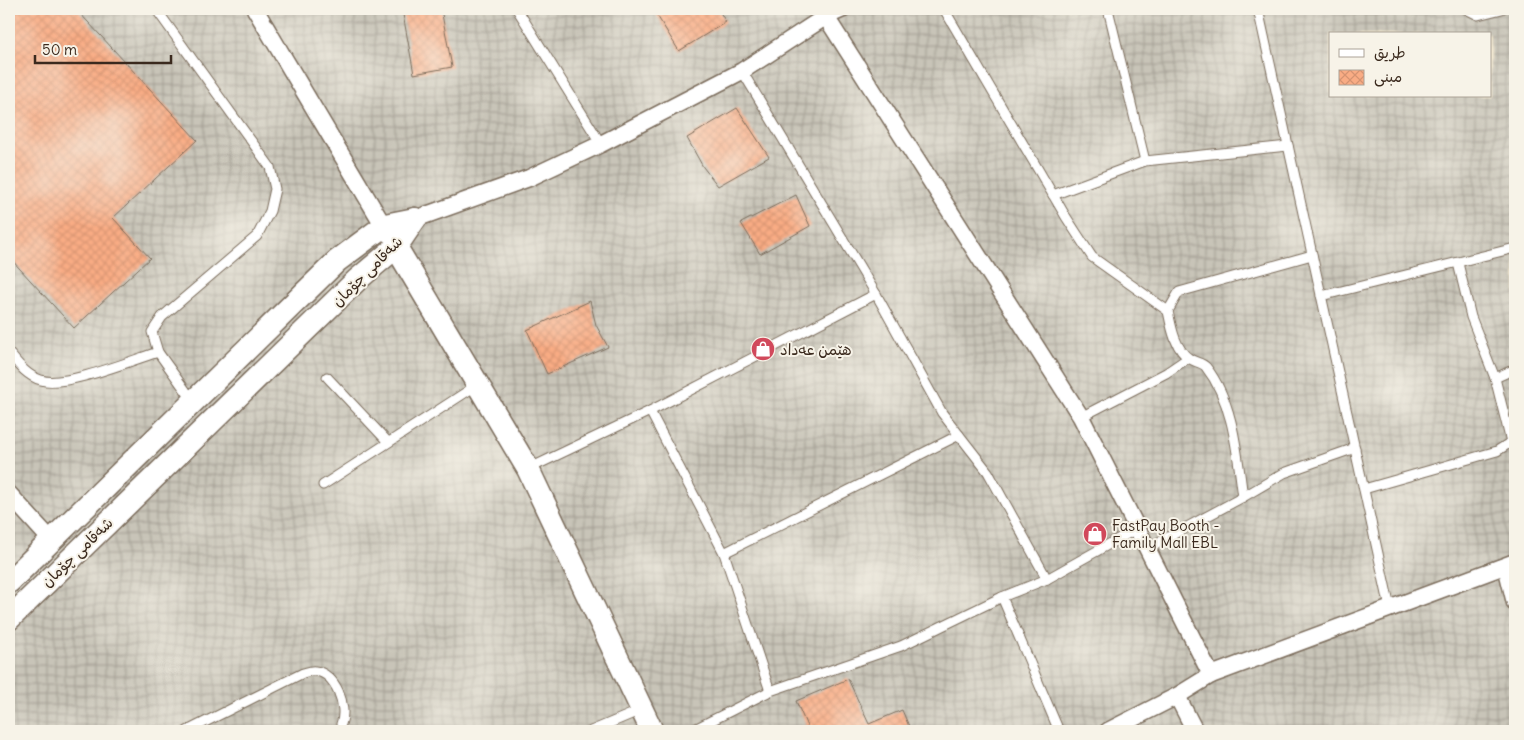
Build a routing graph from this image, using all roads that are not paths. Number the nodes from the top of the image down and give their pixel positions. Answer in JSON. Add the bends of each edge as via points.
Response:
{"nodes":[{"id":1,"x":156,"y":9,"type":"edge"},
{"id":2,"x":255,"y":9,"type":"edge"},
{"id":3,"x":517,"y":9,"type":"edge"},
{"id":4,"x":843,"y":9,"type":"edge"},
{"id":5,"x":944,"y":9,"type":"edge"},
{"id":6,"x":1108,"y":9,"type":"edge"},
{"id":7,"x":1258,"y":9,"type":"edge"},
{"id":8,"x":1466,"y":9,"type":"edge"},
{"id":9,"x":1502,"y":9,"type":"edge"},
{"id":10,"x":823,"y":13,"type":"edge"},
{"id":11,"x":742,"y":71,"type":"junction"},
{"id":12,"x":601,"y":144,"type":"junction"},
{"id":13,"x":1288,"y":146,"type":"junction"},
{"id":14,"x":1145,"y":161,"type":"junction"},
{"id":15,"x":1053,"y":195,"type":"junction"},
{"id":16,"x":415,"y":219,"type":"junction"},
{"id":17,"x":385,"y":225,"type":"junction"},
{"id":18,"x":396,"y":247,"type":"junction"},
{"id":19,"x":1515,"y":248,"type":"edge"},
{"id":20,"x":1312,"y":255,"type":"junction"},
{"id":21,"x":337,"y":261,"type":"junction"},
{"id":22,"x":1458,"y":263,"type":"junction"},
{"id":23,"x":357,"y":280,"type":"junction"},
{"id":24,"x":876,"y":294,"type":"junction"},
{"id":25,"x":1321,"y":296,"type":"junction"},
{"id":26,"x":1168,"y":311,"type":"junction"},
{"id":27,"x":158,"y":352,"type":"junction"},
{"id":28,"x":9,"y":353,"type":"edge"},
{"id":29,"x":1188,"y":358,"type":"junction"},
{"id":30,"x":1515,"y":369,"type":"edge"},
{"id":31,"x":327,"y":377,"type":"dead end"},
{"id":32,"x":1495,"y":378,"type":"junction"},
{"id":33,"x":479,"y":384,"type":"junction"},
{"id":34,"x":193,"y":401,"type":"junction"},
{"id":35,"x":650,"y":411,"type":"junction"},
{"id":36,"x":1081,"y":417,"type":"junction"},
{"id":37,"x":959,"y":435,"type":"junction"},
{"id":38,"x":388,"y":442,"type":"junction"},
{"id":39,"x":1513,"y":443,"type":"edge"},
{"id":40,"x":1355,"y":448,"type":"junction"},
{"id":41,"x":528,"y":469,"type":"junction"},
{"id":42,"x":323,"y":485,"type":"dead end"},
{"id":43,"x":1364,"y":489,"type":"junction"},
{"id":44,"x":9,"y":494,"type":"edge"},
{"id":45,"x":1243,"y":497,"type":"junction"},
{"id":46,"x":1136,"y":529,"type":"junction"},
{"id":47,"x":51,"y":540,"type":"junction"},
{"id":48,"x":1146,"y":549,"type":"junction"},
{"id":49,"x":724,"y":553,"type":"junction"},
{"id":50,"x":1511,"y":564,"type":"edge"},
{"id":51,"x":1047,"y":579,"type":"junction"},
{"id":52,"x":9,"y":582,"type":"edge"},
{"id":53,"x":1002,"y":597,"type":"junction"},
{"id":54,"x":1515,"y":603,"type":"edge"},
{"id":55,"x":1390,"y":608,"type":"junction"},
{"id":56,"x":9,"y":619,"type":"edge"},
{"id":57,"x":1211,"y":675,"type":"junction"},
{"id":58,"x":770,"y":691,"type":"junction"},
{"id":59,"x":1177,"y":696,"type":"junction"},
{"id":60,"x":642,"y":709,"type":"junction"},
{"id":61,"x":341,"y":724,"type":"dead end"},
{"id":62,"x":187,"y":731,"type":"edge"},
{"id":63,"x":591,"y":731,"type":"edge"},
{"id":64,"x":652,"y":731,"type":"edge"},
{"id":65,"x":691,"y":731,"type":"edge"},
{"id":66,"x":1058,"y":731,"type":"edge"},
{"id":67,"x":1108,"y":731,"type":"edge"},
{"id":68,"x":1195,"y":731,"type":"edge"}],
"edges":[{"from":1,"to":27,"type":"lane","via":[[270,167],[275,189],[270,211],[257,236],[162,318],[152,332]]},
{"from":2,"to":17,"type":"street"},
{"from":3,"to":12,"type":"lane"},
{"from":4,"to":10,"type":"street"},
{"from":5,"to":15,"type":"lane"},
{"from":6,"to":14,"type":"lane"},
{"from":7,"to":13,"type":"lane"},
{"from":8,"to":9,"type":"lane","via":[[1478,15]]},
{"from":10,"to":11,"type":"street"},
{"from":10,"to":36,"type":"street"},
{"from":11,"to":12,"type":"street"},
{"from":11,"to":24,"type":"lane"},
{"from":12,"to":16,"type":"street","via":[[529,178]]},
{"from":13,"to":14,"type":"lane"},
{"from":13,"to":20,"type":"lane"},
{"from":14,"to":15,"type":"lane"},
{"from":15,"to":26,"type":"lane","via":[[1092,257]]},
{"from":16,"to":17,"type":"street","name":"شەقامی چۆمان"},
{"from":16,"to":18,"type":"street","name":"شەقامی چۆمان"},
{"from":17,"to":18,"type":"street"},
{"from":17,"to":21,"type":"street","name":"شەقامی چۆمان"},
{"from":18,"to":23,"type":"street","name":"شەقامی چۆمان"},
{"from":18,"to":33,"type":"street"},
{"from":19,"to":22,"type":"lane"},
{"from":20,"to":25,"type":"lane"},
{"from":20,"to":26,"type":"lane","via":[[1179,292]]},
{"from":21,"to":23,"type":"street"},
{"from":21,"to":34,"type":"street","name":"شەقامی چۆمان"},
{"from":22,"to":25,"type":"lane"},
{"from":22,"to":32,"type":"lane","via":[[1471,317]]},
{"from":23,"to":56,"type":"street","name":"شەقامی چۆمان"},
{"from":24,"to":35,"type":"lane"},
{"from":24,"to":37,"type":"lane","via":[[942,413]]},
{"from":25,"to":40,"type":"lane"},
{"from":26,"to":29,"type":"lane","via":[[1172,334]]},
{"from":27,"to":28,"type":"lane","via":[[66,381],[43,381],[26,373]]},
{"from":27,"to":34,"type":"lane"},
{"from":29,"to":36,"type":"lane","via":[[1166,373]]},
{"from":29,"to":45,"type":"lane","via":[[1206,366],[1222,397],[1232,424]]},
{"from":30,"to":32,"type":"lane"},
{"from":31,"to":38,"type":"lane"},
{"from":32,"to":39,"type":"lane"},
{"from":33,"to":38,"type":"lane"},
{"from":33,"to":41,"type":"street"},
{"from":34,"to":47,"type":"street","name":"شەقامی چۆمان"},
{"from":35,"to":41,"type":"lane"},
{"from":35,"to":49,"type":"lane"},
{"from":36,"to":46,"type":"street"},
{"from":37,"to":49,"type":"lane"},
{"from":37,"to":51,"type":"lane","via":[[988,472]]},
{"from":38,"to":42,"type":"lane"},
{"from":39,"to":43,"type":"lane","via":[[1497,451]]},
{"from":40,"to":43,"type":"lane"},
{"from":40,"to":45,"type":"lane","via":[[1284,474]]},
{"from":41,"to":60,"type":"street"},
{"from":43,"to":55,"type":"lane"},
{"from":44,"to":47,"type":"street"},
{"from":45,"to":48,"type":"lane"},
{"from":46,"to":48,"type":"street"},
{"from":46,"to":51,"type":"lane"},
{"from":47,"to":52,"type":"street","name":"شەقامی چۆمان"},
{"from":48,"to":57,"type":"street"},
{"from":49,"to":58,"type":"lane"},
{"from":50,"to":54,"type":"street"},
{"from":50,"to":55,"type":"street"},
{"from":51,"to":53,"type":"lane"},
{"from":53,"to":58,"type":"lane","via":[[900,646]]},
{"from":53,"to":66,"type":"lane"},
{"from":55,"to":57,"type":"street"},
{"from":57,"to":59,"type":"street"},
{"from":58,"to":65,"type":"lane"},
{"from":59,"to":67,"type":"street"},
{"from":59,"to":68,"type":"street"},
{"from":60,"to":63,"type":"lane"},
{"from":60,"to":64,"type":"street"},
{"from":61,"to":62,"type":"lane","via":[[344,716],[337,689],[327,676],[316,671],[303,673]]}]}
